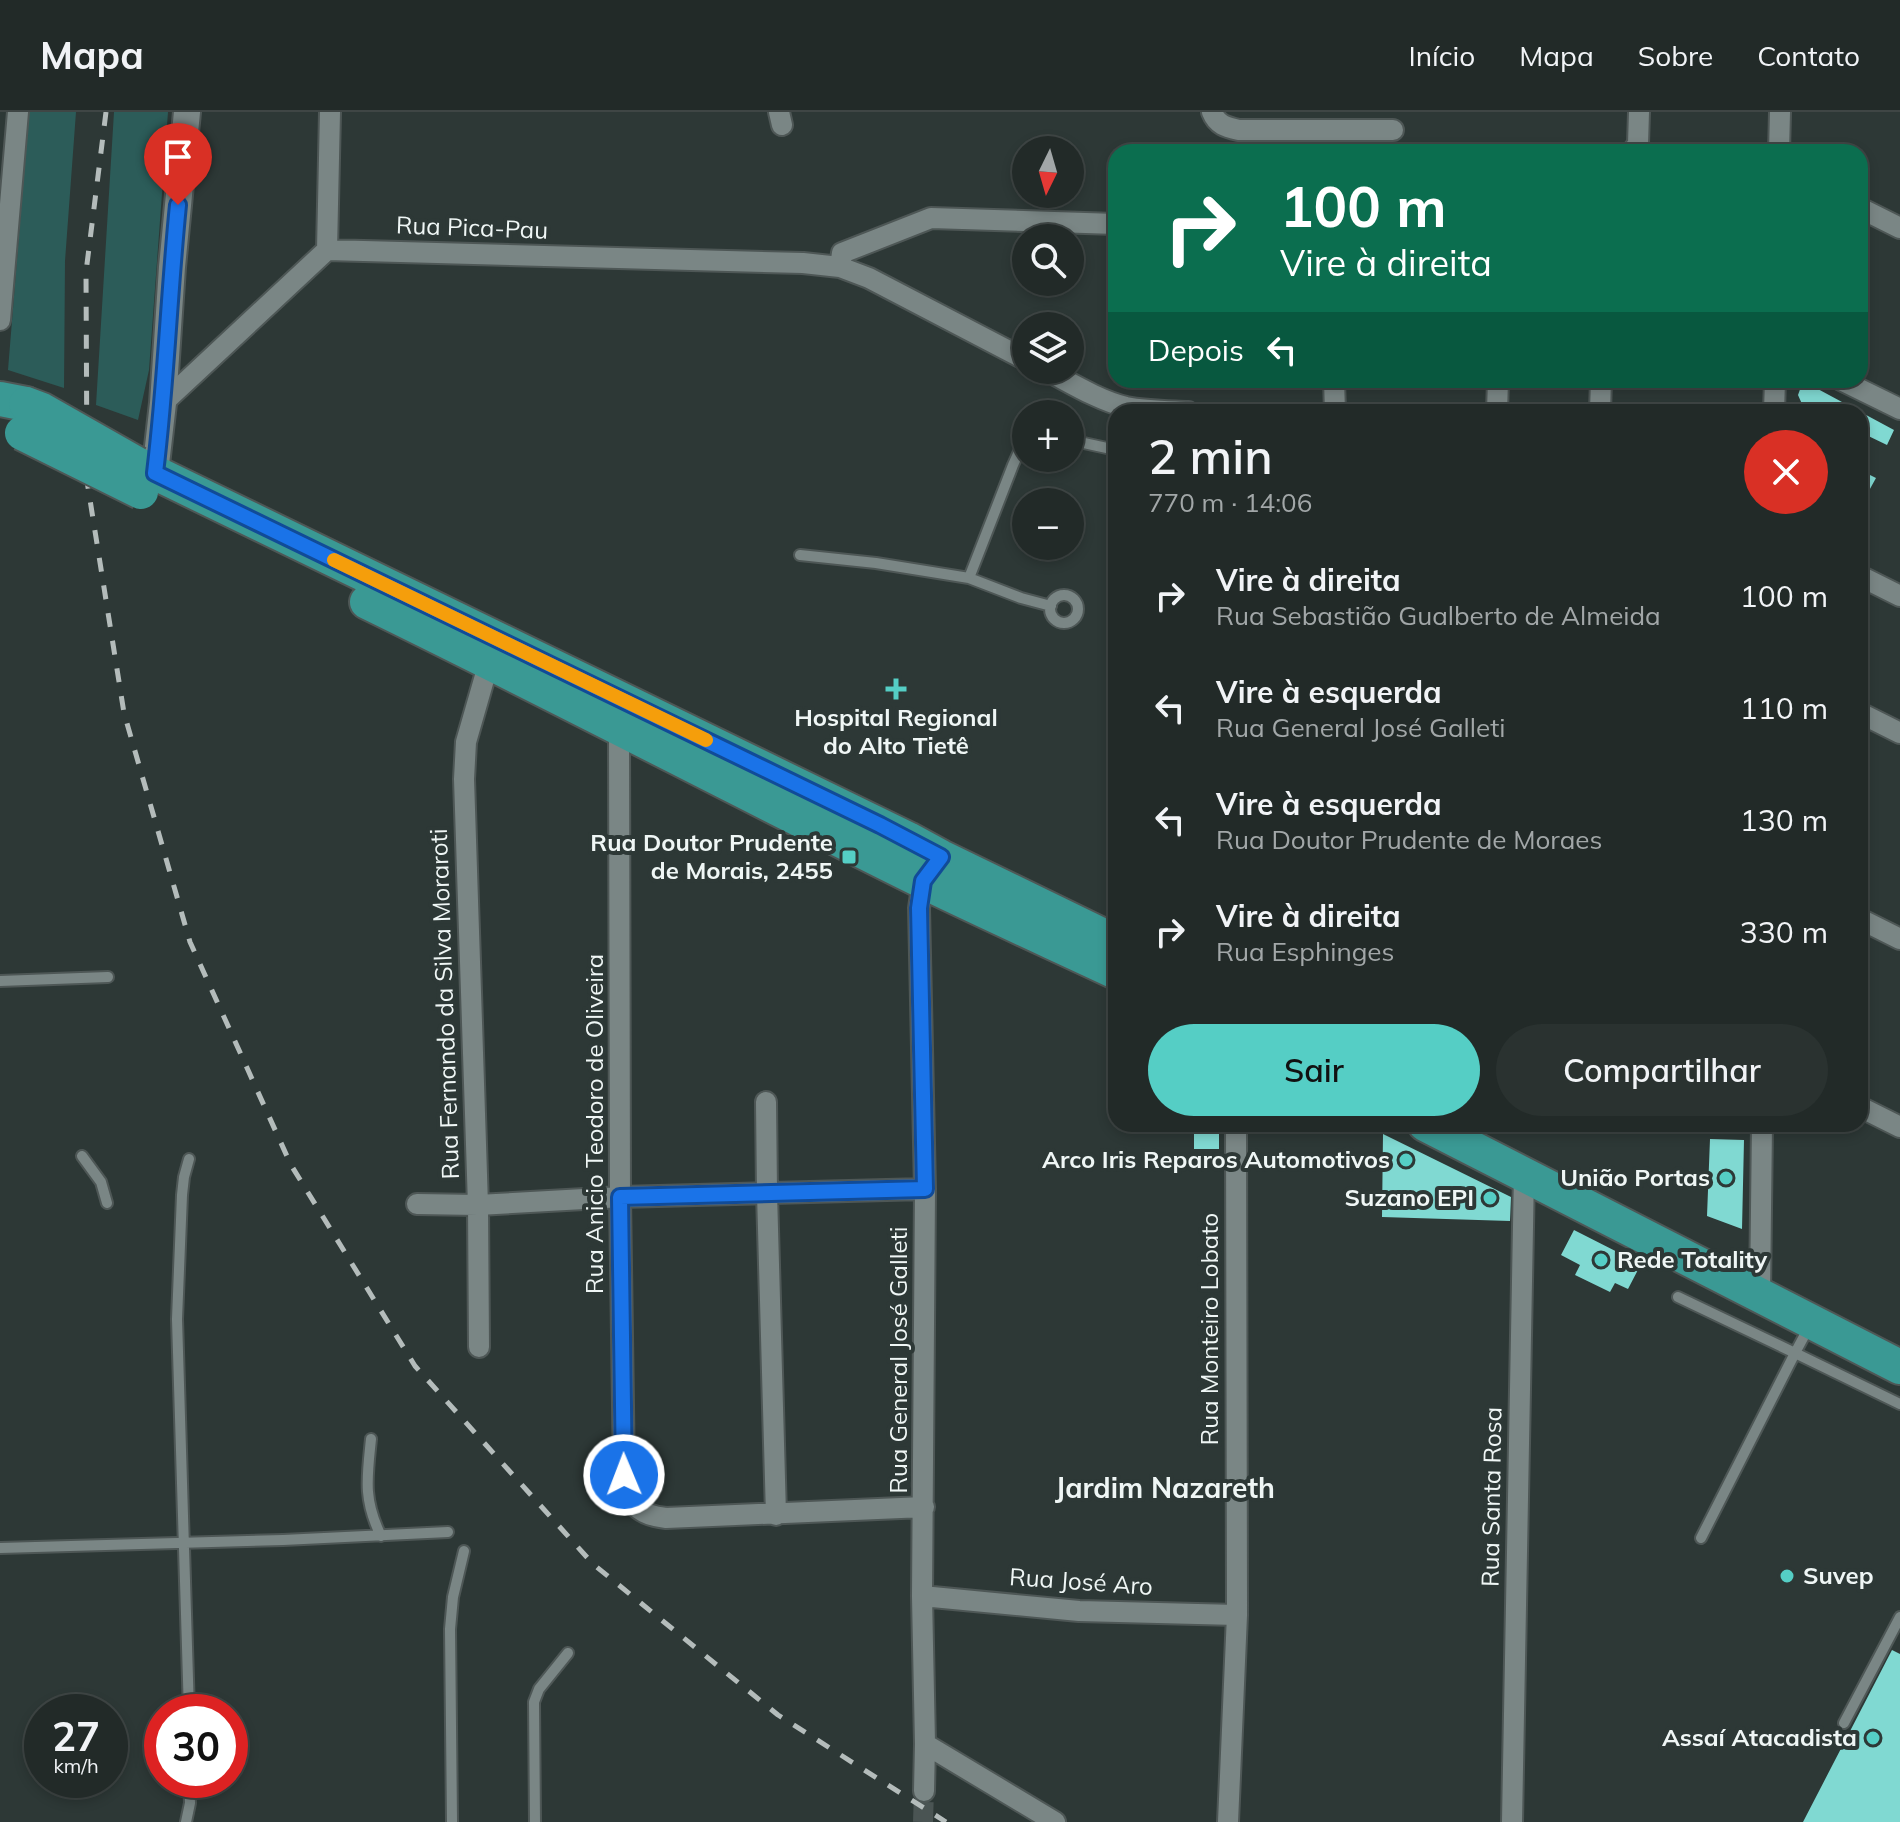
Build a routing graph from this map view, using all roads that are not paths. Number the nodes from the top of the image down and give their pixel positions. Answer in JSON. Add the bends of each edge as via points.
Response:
{"nodes":[{"id":1,"x":18,"y":112,"type":"edge"},
{"id":2,"x":187,"y":112,"type":"edge"},
{"id":3,"x":330,"y":112,"type":"edge"},
{"id":4,"x":1212,"y":112,"type":"edge"},
{"id":5,"x":1639,"y":112,"type":"edge"},
{"id":6,"x":1780,"y":112,"type":"edge"},
{"id":7,"x":1393,"y":130,"type":"dead end"},
{"id":8,"x":1332,"y":131,"type":"junction"},
{"id":9,"x":1332,"y":144,"type":"edge"},
{"id":10,"x":1638,"y":144,"type":"edge"},
{"id":11,"x":1779,"y":144,"type":"edge"},
{"id":12,"x":1868,"y":212,"type":"edge"},
{"id":13,"x":1108,"y":224,"type":"edge"},
{"id":14,"x":1900,"y":228,"type":"edge"},
{"id":15,"x":3,"y":242,"type":"edge"},
{"id":16,"x":327,"y":250,"type":"junction"},
{"id":17,"x":840,"y":267,"type":"junction"},
{"id":18,"x":0,"y":320,"type":"edge"},
{"id":19,"x":1012,"y":353,"type":"edge"},
{"id":20,"x":1073,"y":384,"type":"edge"},
{"id":21,"x":1857,"y":388,"type":"edge"},
{"id":22,"x":163,"y":403,"type":"junction"},
{"id":23,"x":1118,"y":404,"type":"edge"},
{"id":24,"x":1900,"y":409,"type":"edge"},
{"id":25,"x":12,"y":415,"type":"edge"},
{"id":26,"x":1084,"y":443,"type":"edge"},
{"id":27,"x":1108,"y":448,"type":"edge"},
{"id":28,"x":1012,"y":468,"type":"edge"},
{"id":29,"x":144,"y":476,"type":"junction"},
{"id":30,"x":800,"y":555,"type":"dead end"},
{"id":31,"x":969,"y":578,"type":"junction"},
{"id":32,"x":1868,"y":580,"type":"edge"},
{"id":33,"x":1900,"y":596,"type":"edge"},
{"id":34,"x":1051,"y":606,"type":"dead end"},
{"id":35,"x":489,"y":662,"type":"junction"},
{"id":36,"x":1868,"y":717,"type":"edge"},
{"id":37,"x":619,"y":729,"type":"junction"},
{"id":38,"x":1900,"y":733,"type":"edge"},
{"id":39,"x":932,"y":869,"type":"junction"},
{"id":40,"x":1868,"y":923,"type":"edge"},
{"id":41,"x":1108,"y":939,"type":"edge"},
{"id":42,"x":1900,"y":939,"type":"edge"},
{"id":43,"x":1108,"y":968,"type":"edge"},
{"id":44,"x":108,"y":977,"type":"dead end"},
{"id":45,"x":0,"y":981,"type":"edge"},
{"id":46,"x":766,"y":1102,"type":"dead end"},
{"id":47,"x":1868,"y":1111,"type":"edge"},
{"id":48,"x":1900,"y":1127,"type":"edge"},
{"id":49,"x":1236,"y":1132,"type":"edge"},
{"id":50,"x":1441,"y":1132,"type":"edge"},
{"id":51,"x":1483,"y":1132,"type":"edge"},
{"id":52,"x":1762,"y":1132,"type":"edge"},
{"id":53,"x":82,"y":1156,"type":"dead end"},
{"id":54,"x":189,"y":1159,"type":"dead end"},
{"id":55,"x":1524,"y":1173,"type":"junction"},
{"id":56,"x":925,"y":1189,"type":"junction"},
{"id":57,"x":767,"y":1193,"type":"junction"},
{"id":58,"x":620,"y":1197,"type":"junction"},
{"id":59,"x":107,"y":1203,"type":"dead end"},
{"id":60,"x":417,"y":1204,"type":"dead end"},
{"id":61,"x":478,"y":1205,"type":"junction"},
{"id":62,"x":1760,"y":1283,"type":"junction"},
{"id":63,"x":1678,"y":1297,"type":"dead end"},
{"id":64,"x":1812,"y":1322,"type":"junction"},
{"id":65,"x":479,"y":1347,"type":"dead end"},
{"id":66,"x":1900,"y":1347,"type":"edge"},
{"id":67,"x":1795,"y":1353,"type":"junction"},
{"id":68,"x":1900,"y":1367,"type":"edge"},
{"id":69,"x":1900,"y":1404,"type":"edge"},
{"id":70,"x":371,"y":1439,"type":"dead end"},
{"id":71,"x":924,"y":1507,"type":"junction"},
{"id":72,"x":776,"y":1515,"type":"junction"},
{"id":73,"x":448,"y":1532,"type":"dead end"},
{"id":74,"x":381,"y":1536,"type":"junction"},
{"id":75,"x":1701,"y":1538,"type":"dead end"},
{"id":76,"x":183,"y":1543,"type":"junction"},
{"id":77,"x":0,"y":1548,"type":"edge"},
{"id":78,"x":464,"y":1551,"type":"dead end"},
{"id":79,"x":922,"y":1596,"type":"junction"},
{"id":80,"x":1237,"y":1615,"type":"junction"},
{"id":81,"x":1900,"y":1617,"type":"edge"},
{"id":82,"x":568,"y":1653,"type":"dead end"},
{"id":83,"x":188,"y":1694,"type":"edge"},
{"id":84,"x":1844,"y":1723,"type":"dead end"},
{"id":85,"x":925,"y":1744,"type":"junction"},
{"id":86,"x":924,"y":1791,"type":"tunnel mouth"},
{"id":87,"x":190,"y":1798,"type":"edge"},
{"id":88,"x":186,"y":1822,"type":"edge"},
{"id":89,"x":452,"y":1822,"type":"edge"},
{"id":90,"x":535,"y":1822,"type":"edge"},
{"id":91,"x":1055,"y":1822,"type":"edge"},
{"id":92,"x":1228,"y":1822,"type":"edge"},
{"id":93,"x":1512,"y":1822,"type":"edge"}],
"edges":[{"from":1,"to":15,"type":"street"},
{"from":2,"to":22,"type":"street"},
{"from":3,"to":16,"type":"street"},
{"from":4,"to":8,"type":"street","via":[[1217,122],[1239,130]]},
{"from":5,"to":10,"type":"street"},
{"from":6,"to":11,"type":"street"},
{"from":7,"to":8,"type":"street"},
{"from":8,"to":9,"type":"street"},
{"from":12,"to":14,"type":"street"},
{"from":13,"to":17,"type":"street","via":[[931,218],[842,253]]},
{"from":15,"to":18,"type":"street"},
{"from":16,"to":17,"type":"street","name":"Rua Pica-Pau"},
{"from":16,"to":22,"type":"street"},
{"from":17,"to":19,"type":"street","name":"Rua Pica-Pau"},
{"from":20,"to":23,"type":"street"},
{"from":21,"to":24,"type":"street"},
{"from":22,"to":29,"type":"street"},
{"from":25,"to":29,"type":"highway","bridge":true,"via":[[42,410]]},
{"from":26,"to":27,"type":"lane"},
{"from":28,"to":31,"type":"lane"},
{"from":29,"to":35,"type":"highway"},
{"from":29,"to":39,"type":"highway","via":[[908,839]]},
{"from":30,"to":31,"type":"lane"},
{"from":31,"to":34,"type":"lane"},
{"from":32,"to":33,"type":"street"},
{"from":35,"to":37,"type":"highway"},
{"from":35,"to":61,"type":"street","name":"Rua Fernando da Silva Moraroti","via":[[466,742],[464,779]]},
{"from":36,"to":38,"type":"street"},
{"from":37,"to":39,"type":"highway"},
{"from":37,"to":58,"type":"street","name":"Rua Anicio Teodoro de Oliveira"},
{"from":39,"to":41,"type":"highway"},
{"from":39,"to":43,"type":"highway"},
{"from":39,"to":56,"type":"street","name":"Rua General José Galleti","via":[[919,908]]},
{"from":40,"to":42,"type":"street"},
{"from":44,"to":45,"type":"lane"},
{"from":46,"to":57,"type":"street"},
{"from":47,"to":48,"type":"street"},
{"from":49,"to":80,"type":"street","name":"Rua Monteiro Lobato"},
{"from":50,"to":55,"type":"highway"},
{"from":51,"to":62,"type":"highway"},
{"from":52,"to":62,"type":"street"},
{"from":53,"to":59,"type":"lane","via":[[101,1182]]},
{"from":54,"to":76,"type":"lane","via":[[182,1195],[177,1319]]},
{"from":55,"to":62,"type":"highway"},
{"from":55,"to":93,"type":"street","name":"Rua Santa Rosa"},
{"from":56,"to":57,"type":"street"},
{"from":56,"to":71,"type":"street","name":"Rua General José Galleti"},
{"from":57,"to":58,"type":"street"},
{"from":57,"to":72,"type":"street"},
{"from":58,"to":61,"type":"street"},
{"from":58,"to":72,"type":"street","name":"Rua Anicio Teodoro de Oliveira","via":[[626,1492],[642,1512],[666,1518]]},
{"from":60,"to":61,"type":"street"},
{"from":61,"to":65,"type":"street","name":"Rua Fernando da Silva Moraroti"},
{"from":62,"to":64,"type":"highway"},
{"from":62,"to":66,"type":"highway"},
{"from":63,"to":67,"type":"lane"},
{"from":64,"to":66,"type":"highway","via":[[1833,1322]]},
{"from":64,"to":67,"type":"lane"},
{"from":64,"to":68,"type":"highway"},
{"from":67,"to":69,"type":"lane"},
{"from":67,"to":75,"type":"lane"},
{"from":70,"to":74,"type":"lane","via":[[368,1496]]},
{"from":71,"to":72,"type":"street"},
{"from":71,"to":79,"type":"street","name":"Rua General José Galleti"},
{"from":73,"to":74,"type":"lane"},
{"from":74,"to":76,"type":"lane"},
{"from":76,"to":77,"type":"lane"},
{"from":76,"to":83,"type":"lane"},
{"from":78,"to":89,"type":"lane","via":[[450,1629]]},
{"from":79,"to":80,"type":"street","name":"Rua José Aro","via":[[1079,1611]]},
{"from":79,"to":85,"type":"street","name":"Rua General José Galleti"},
{"from":80,"to":92,"type":"street","name":"Rua Monteiro Lobato"},
{"from":81,"to":84,"type":"lane"},
{"from":82,"to":90,"type":"lane","via":[[534,1702]]},
{"from":85,"to":86,"type":"street","name":"Rua General José Galleti"},
{"from":85,"to":91,"type":"street"},
{"from":87,"to":88,"type":"lane"}]}
